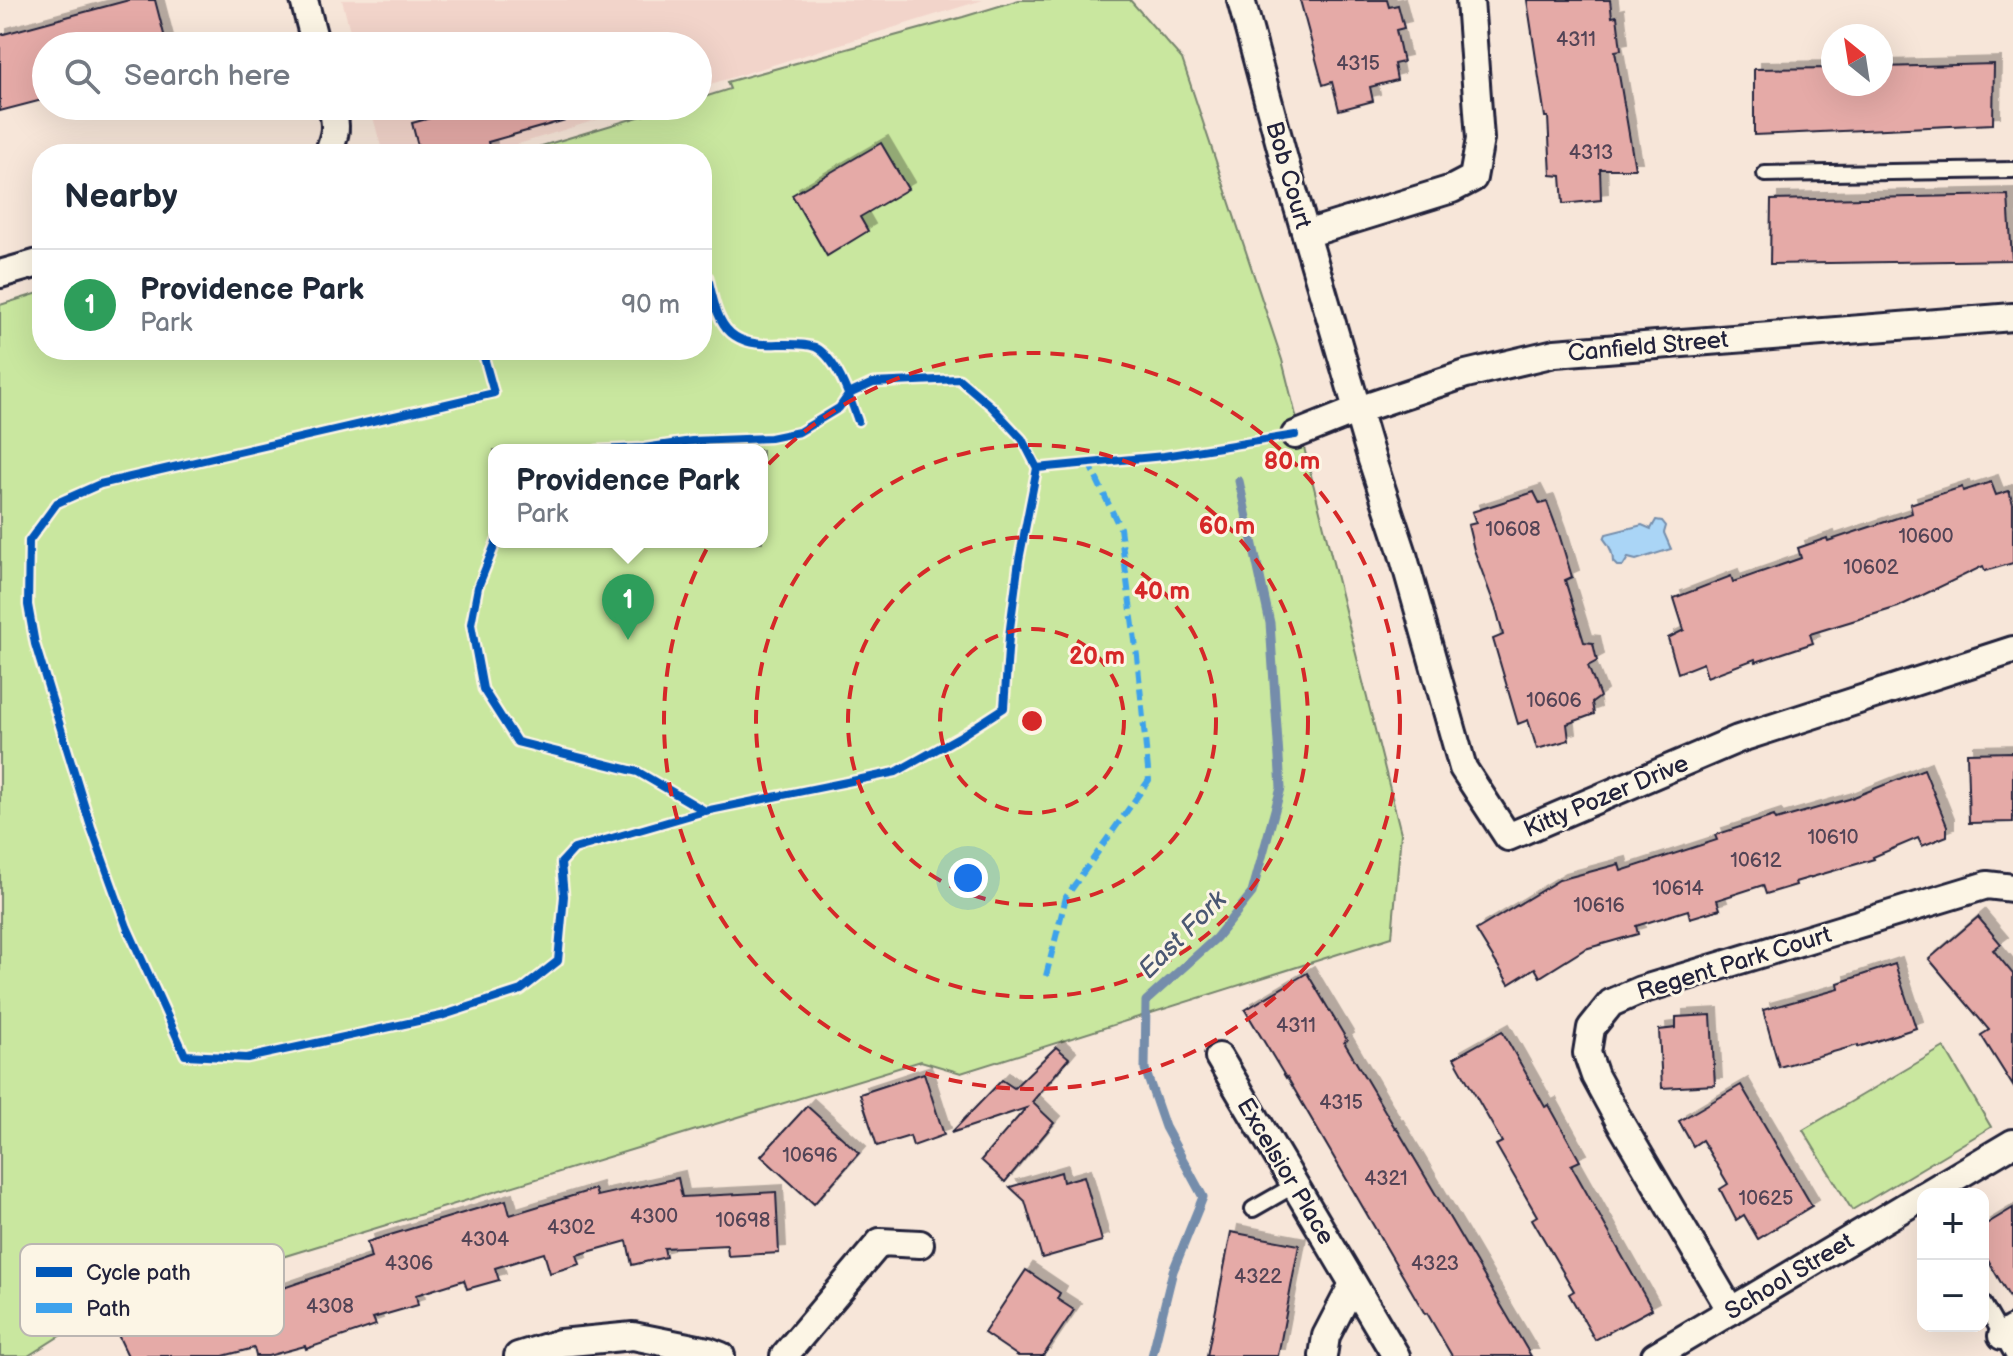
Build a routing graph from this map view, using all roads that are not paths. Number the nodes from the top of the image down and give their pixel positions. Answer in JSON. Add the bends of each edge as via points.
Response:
{"nodes":[{"id":1,"x":304,"y":0,"type":"edge"},
{"id":2,"x":1241,"y":0,"type":"edge"},
{"id":3,"x":1470,"y":0,"type":"edge"},
{"id":4,"x":312,"y":32,"type":"edge"},
{"id":5,"x":335,"y":120,"type":"edge"},
{"id":6,"x":332,"y":144,"type":"edge"},
{"id":7,"x":2013,"y":170,"type":"edge"},
{"id":8,"x":1765,"y":174,"type":"dead end"},
{"id":9,"x":1306,"y":234,"type":"junction"},
{"id":10,"x":32,"y":265,"type":"edge"},
{"id":11,"x":0,"y":274,"type":"edge"},
{"id":12,"x":2013,"y":317,"type":"edge"},
{"id":13,"x":1341,"y":350,"type":"joint"},
{"id":14,"x":1358,"y":410,"type":"junction"},
{"id":15,"x":1295,"y":435,"type":"dead end"},
{"id":16,"x":2013,"y":650,"type":"edge"},
{"id":17,"x":2013,"y":888,"type":"edge"},
{"id":18,"x":1219,"y":1057,"type":"dead end"},
{"id":19,"x":2013,"y":1143,"type":"edge"},
{"id":20,"x":1295,"y":1185,"type":"junction"},
{"id":21,"x":1937,"y":1188,"type":"edge"},
{"id":22,"x":1917,"y":1200,"type":"edge"},
{"id":23,"x":1253,"y":1209,"type":"dead end"},
{"id":24,"x":920,"y":1244,"type":"dead end"},
{"id":25,"x":1353,"y":1284,"type":"junction"},
{"id":26,"x":1731,"y":1311,"type":"junction"},
{"id":27,"x":1989,"y":1312,"type":"edge"},
{"id":28,"x":2009,"y":1340,"type":"edge"},
{"id":29,"x":518,"y":1356,"type":"edge"},
{"id":30,"x":721,"y":1356,"type":"edge"},
{"id":31,"x":784,"y":1356,"type":"edge"},
{"id":32,"x":1323,"y":1356,"type":"edge"},
{"id":33,"x":1396,"y":1356,"type":"edge"},
{"id":34,"x":1655,"y":1356,"type":"edge"}],
"edges":[{"from":1,"to":4,"type":"street"},
{"from":2,"to":9,"type":"street","name":"Bob Court"},
{"from":3,"to":9,"type":"street","via":[[1480,139],[1473,178]]},
{"from":5,"to":6,"type":"street"},
{"from":7,"to":8,"type":"lane"},
{"from":9,"to":13,"type":"street","name":"Bob Court"},
{"from":10,"to":11,"type":"street"},
{"from":12,"to":14,"type":"street","name":"Canfield Street","via":[[1555,353],[1466,374]]},
{"from":13,"to":14,"type":"street","name":"Kitty Pozer Drive"},
{"from":14,"to":15,"type":"street","name":"Canfield Street"},
{"from":14,"to":16,"type":"street","name":"Kitty Pozer Drive","via":[[1463,768],[1508,837],[1738,739]]},
{"from":17,"to":26,"type":"street","name":"Regent Park Court","via":[[1987,885],[1641,990],[1611,1003],[1591,1028],[1587,1053],[1595,1076]]},
{"from":18,"to":20,"type":"street","name":"Excelsior Place"},
{"from":19,"to":21,"type":"street","name":"School Street"},
{"from":20,"to":23,"type":"lane"},
{"from":20,"to":25,"type":"street","name":"Excelsior Place"},
{"from":22,"to":26,"type":"street","name":"School Street"},
{"from":24,"to":31,"type":"street","via":[[880,1242]]},
{"from":25,"to":32,"type":"street","via":[[1326,1336]]},
{"from":25,"to":33,"type":"street","name":"Excelsior Place"},
{"from":26,"to":34,"type":"street","name":"School Street"},
{"from":27,"to":28,"type":"lane"},
{"from":29,"to":30,"type":"street","via":[[560,1343],[633,1336]]}]}
